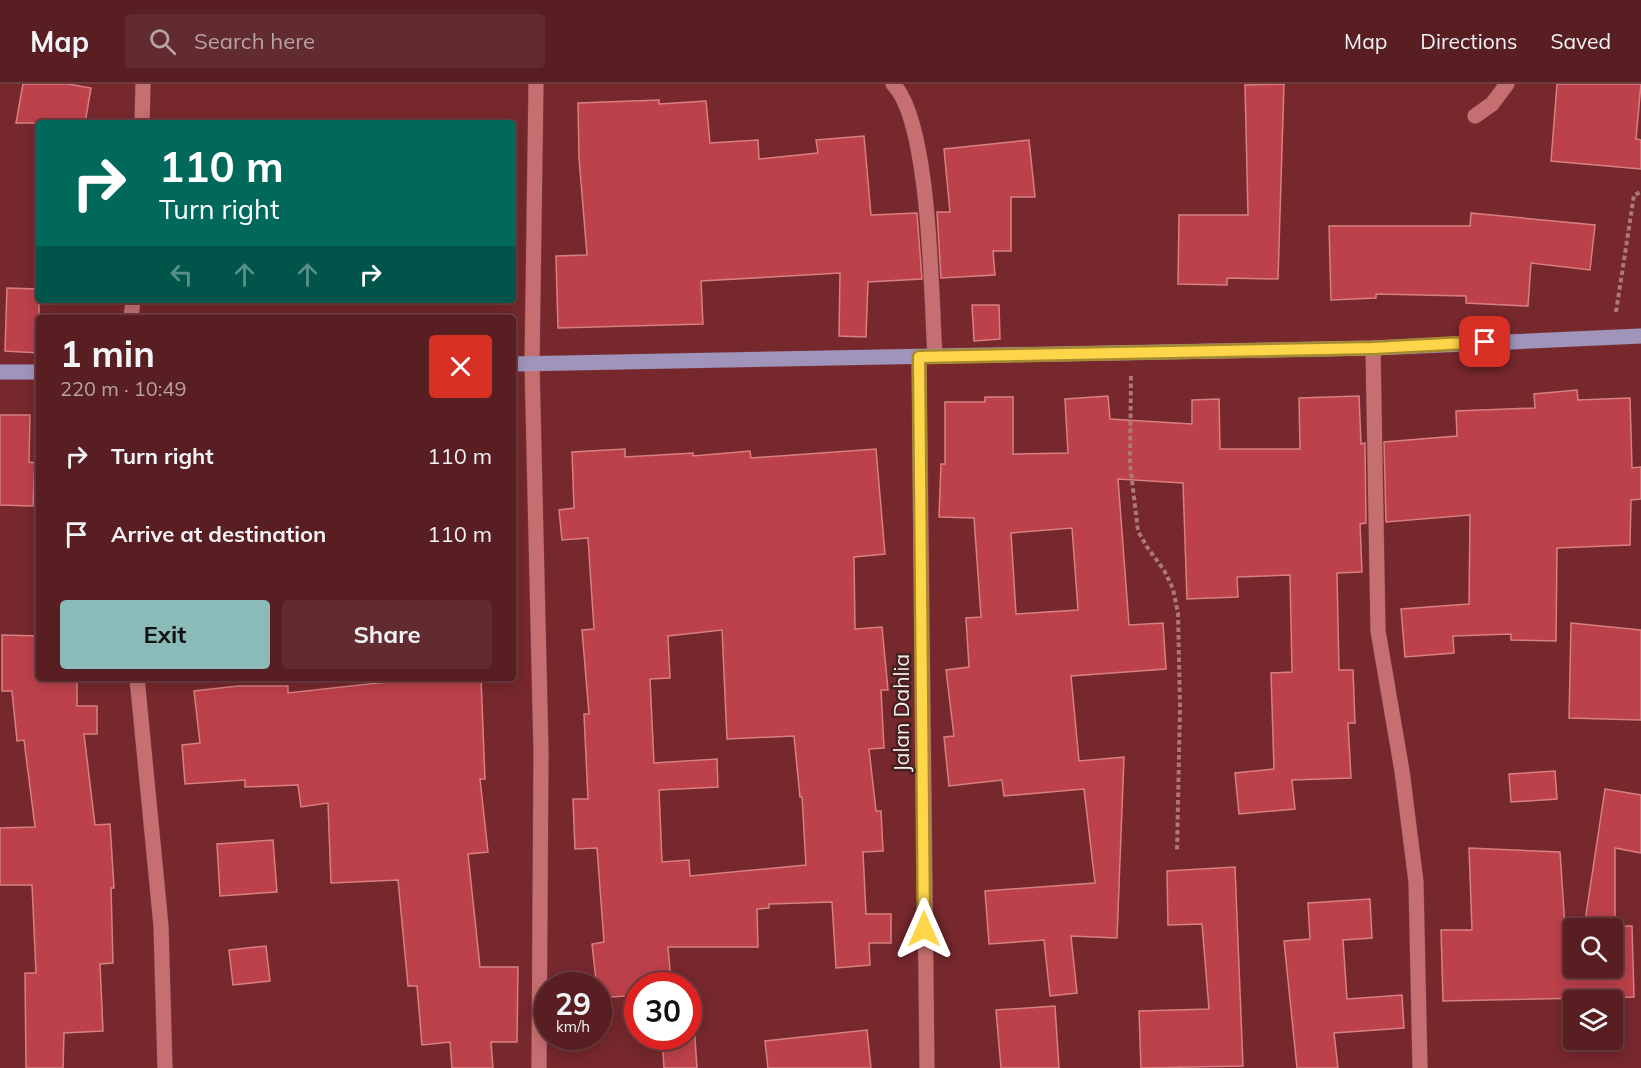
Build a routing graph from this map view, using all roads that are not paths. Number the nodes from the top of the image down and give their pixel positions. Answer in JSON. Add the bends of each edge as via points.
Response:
{"nodes":[{"id":1,"x":143,"y":84,"type":"edge"},
{"id":2,"x":536,"y":84,"type":"edge"},
{"id":3,"x":893,"y":84,"type":"edge"},
{"id":4,"x":1507,"y":84,"type":"edge"},
{"id":5,"x":1475,"y":116,"type":"dead end"},
{"id":6,"x":142,"y":120,"type":"edge"},
{"id":7,"x":1641,"y":336,"type":"edge"},
{"id":8,"x":1373,"y":348,"type":"junction"},
{"id":9,"x":935,"y":356,"type":"junction"},
{"id":10,"x":919,"y":357,"type":"junction"},
{"id":11,"x":516,"y":364,"type":"edge"},
{"id":12,"x":532,"y":364,"type":"junction"},
{"id":13,"x":0,"y":372,"type":"edge"},
{"id":14,"x":36,"y":372,"type":"edge"},
{"id":15,"x":137,"y":681,"type":"edge"},
{"id":16,"x":165,"y":1068,"type":"edge"},
{"id":17,"x":539,"y":1068,"type":"edge"},
{"id":18,"x":927,"y":1068,"type":"edge"},
{"id":19,"x":1420,"y":1068,"type":"edge"}],
"edges":[{"from":1,"to":6,"type":"street"},
{"from":2,"to":12,"type":"street"},
{"from":3,"to":9,"type":"street","via":[[912,122],[924,183]]},
{"from":4,"to":5,"type":"street","via":[[1492,104]]},
{"from":7,"to":8,"type":"main road"},
{"from":8,"to":9,"type":"main road"},
{"from":8,"to":19,"type":"street","via":[[1378,631],[1416,882]]},
{"from":9,"to":10,"type":"main road"},
{"from":10,"to":12,"type":"main road"},
{"from":10,"to":18,"type":"street","name":"Jalan Dahlia"},
{"from":11,"to":12,"type":"main road"},
{"from":12,"to":17,"type":"street","via":[[541,752]]},
{"from":13,"to":14,"type":"main road"},
{"from":15,"to":16,"type":"street","via":[[161,926]]}]}
